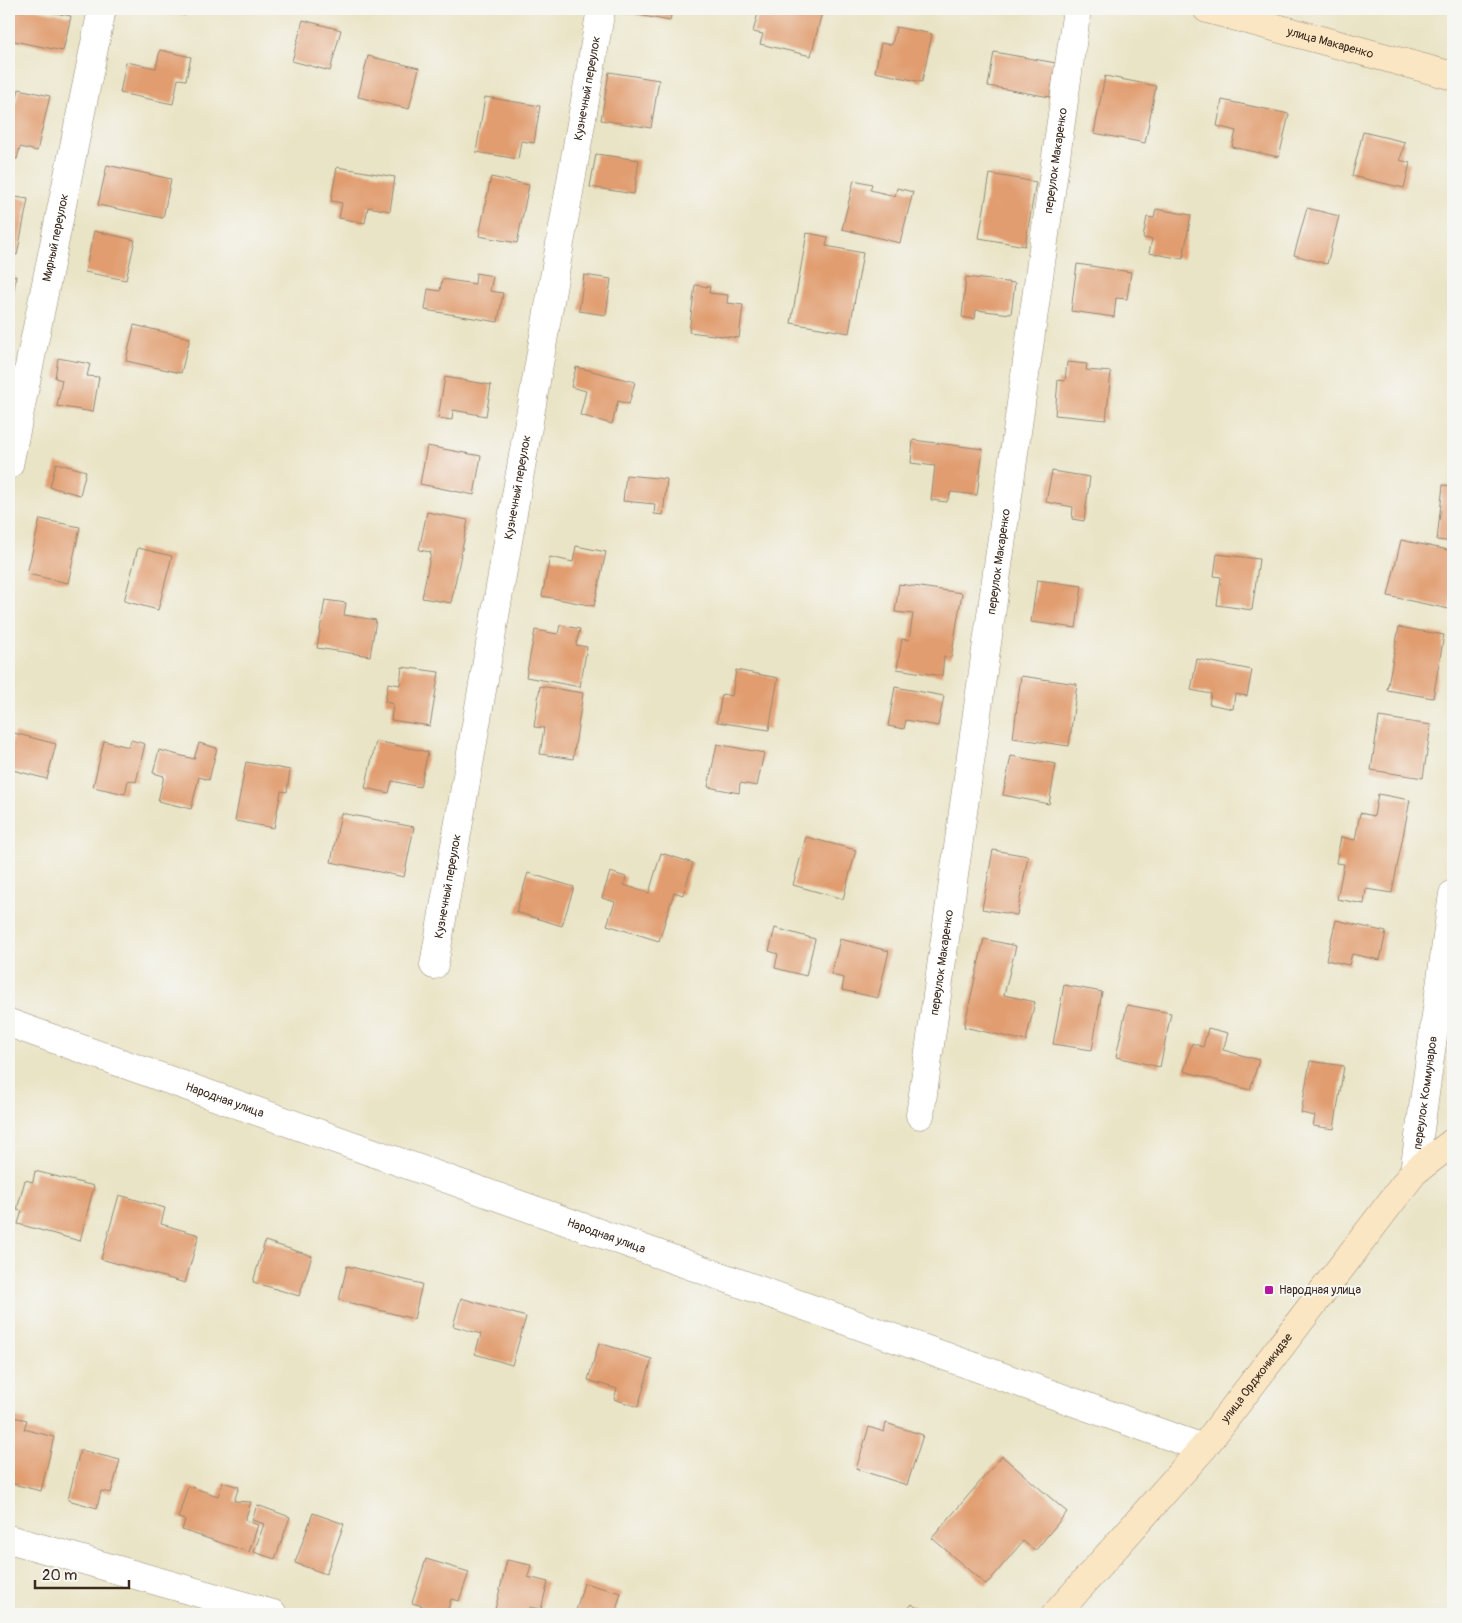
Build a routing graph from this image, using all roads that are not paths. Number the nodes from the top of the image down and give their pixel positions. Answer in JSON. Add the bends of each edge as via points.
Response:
{"nodes":[{"id":1,"x":102,"y":9,"type":"edge"},
{"id":2,"x":601,"y":9,"type":"edge"},
{"id":3,"x":1077,"y":9,"type":"edge"},
{"id":4,"x":1207,"y":9,"type":"edge"},
{"id":5,"x":1453,"y":76,"type":"edge"},
{"id":6,"x":9,"y":465,"type":"edge"},
{"id":7,"x":1453,"y":894,"type":"edge"},
{"id":8,"x":434,"y":965,"type":"dead end"},
{"id":9,"x":9,"y":1022,"type":"edge"},
{"id":10,"x":920,"y":1115,"type":"dead end"},
{"id":11,"x":1453,"y":1142,"type":"edge"},
{"id":12,"x":1414,"y":1172,"type":"junction"},
{"id":13,"x":1203,"y":1448,"type":"junction"},
{"id":14,"x":9,"y":1539,"type":"edge"},
{"id":15,"x":273,"y":1614,"type":"edge"},
{"id":16,"x":1056,"y":1614,"type":"edge"}],
"edges":[{"from":1,"to":6,"type":"street","name":"Мирный переулок"},
{"from":2,"to":8,"type":"street","name":"Кузнечный переулок"},
{"from":3,"to":10,"type":"street","name":"переулок Макаренко"},
{"from":4,"to":5,"type":"main road","name":"улица Макаренко"},
{"from":7,"to":12,"type":"street","name":"переулок Коммунаров"},
{"from":9,"to":13,"type":"street","name":"Народная улица"},
{"from":11,"to":12,"type":"main road","name":"улица Орджоникидзе"},
{"from":12,"to":13,"type":"main road","name":"улица Орджоникидзе"},
{"from":13,"to":16,"type":"main road","name":"улица Орджоникидзе"},
{"from":14,"to":15,"type":"street"}]}
